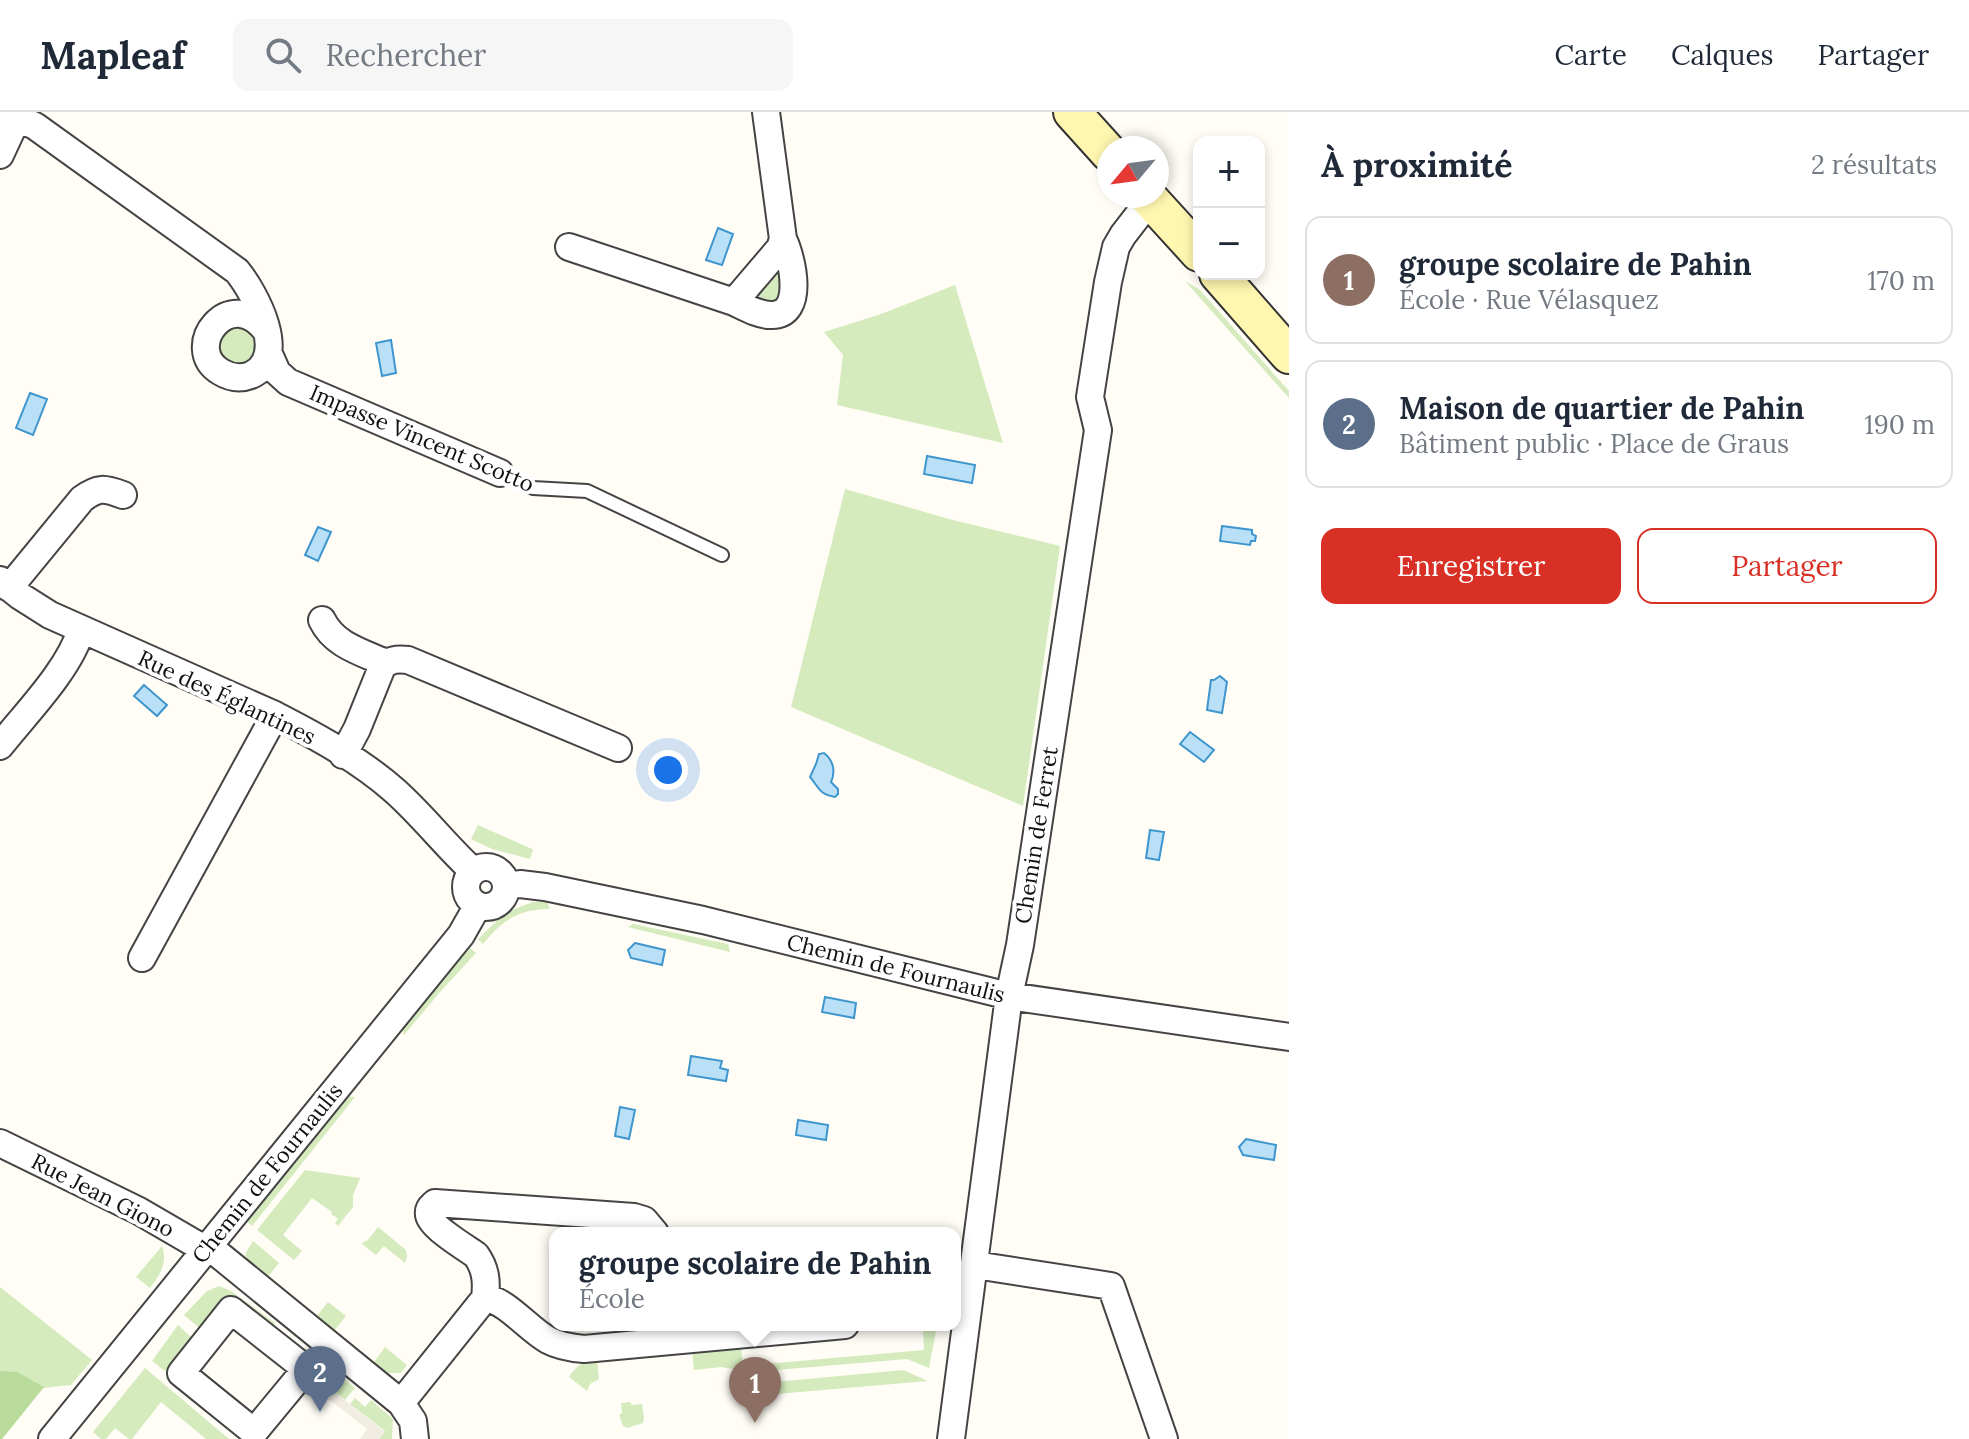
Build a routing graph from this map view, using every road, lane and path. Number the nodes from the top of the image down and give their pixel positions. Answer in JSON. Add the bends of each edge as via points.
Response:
{"nodes":[{"id":1,"x":766,"y":112,"type":"edge"},
{"id":2,"x":1072,"y":112,"type":"edge"},
{"id":3,"x":14,"y":114,"type":"edge"},
{"id":4,"x":1097,"y":140,"type":"edge"},
{"id":5,"x":0,"y":155,"type":"edge"},
{"id":6,"x":1144,"y":208,"type":"edge"},
{"id":7,"x":1158,"y":208,"type":"edge"},
{"id":8,"x":783,"y":239,"type":"junction"},
{"id":9,"x":1193,"y":246,"type":"edge"},
{"id":10,"x":569,"y":247,"type":"dead end"},
{"id":11,"x":1223,"y":280,"type":"edge"},
{"id":12,"x":734,"y":302,"type":"junction"},
{"id":13,"x":1289,"y":355,"type":"edge"},
{"id":14,"x":500,"y":473,"type":"joint"},
{"id":15,"x":123,"y":495,"type":"dead end"},
{"id":16,"x":722,"y":555,"type":"dead end"},
{"id":17,"x":4,"y":584,"type":"edge"},
{"id":18,"x":322,"y":620,"type":"dead end"},
{"id":19,"x":81,"y":630,"type":"junction"},
{"id":20,"x":386,"y":663,"type":"junction"},
{"id":21,"x":275,"y":715,"type":"junction"},
{"id":22,"x":0,"y":746,"type":"edge"},
{"id":23,"x":618,"y":748,"type":"dead end"},
{"id":24,"x":343,"y":755,"type":"junction"},
{"id":25,"x":473,"y":871,"type":"junction"},
{"id":26,"x":506,"y":886,"type":"junction"},
{"id":27,"x":478,"y":905,"type":"junction"},
{"id":28,"x":142,"y":958,"type":"dead end"},
{"id":29,"x":1009,"y":996,"type":"junction"},
{"id":30,"x":1289,"y":1037,"type":"edge"},
{"id":31,"x":0,"y":1143,"type":"edge"},
{"id":32,"x":650,"y":1227,"type":"edge"},
{"id":33,"x":206,"y":1248,"type":"junction"},
{"id":34,"x":975,"y":1265,"type":"junction"},
{"id":35,"x":485,"y":1298,"type":"junction"},
{"id":36,"x":961,"y":1314,"type":"edge"},
{"id":37,"x":730,"y":1331,"type":"edge"},
{"id":38,"x":960,"y":1331,"type":"edge"},
{"id":39,"x":654,"y":1335,"type":"edge"},
{"id":40,"x":181,"y":1373,"type":"joint"},
{"id":41,"x":401,"y":1403,"type":"junction"},
{"id":42,"x":52,"y":1439,"type":"edge"},
{"id":43,"x":415,"y":1439,"type":"edge"},
{"id":44,"x":951,"y":1439,"type":"edge"},
{"id":45,"x":1164,"y":1439,"type":"edge"}],
"edges":[{"from":1,"to":8,"type":"street"},
{"from":2,"to":4,"type":"street"},
{"from":3,"to":5,"type":"street"},
{"from":3,"to":14,"type":"street","name":"Impasse Vincent Scotto","via":[[237,271],[250,291],[277,372],[288,382]]},
{"from":6,"to":29,"type":"street","name":"Chemin de Ferret","via":[[1116,247],[1108,282],[1090,397],[1098,430]]},
{"from":7,"to":9,"type":"street"},
{"from":8,"to":12,"type":"street"},
{"from":8,"to":12,"type":"street","via":[[794,280],[794,296],[786,310],[774,316],[760,314]]},
{"from":10,"to":12,"type":"street"},
{"from":11,"to":13,"type":"street"},
{"from":14,"to":16,"type":"lane","name":"Impasse Vincent Scotto","via":[[533,488],[587,491]]},
{"from":15,"to":17,"type":"street","via":[[108,489],[82,499]]},
{"from":17,"to":19,"type":"street","name":"Rue des Églantines"},
{"from":18,"to":20,"type":"street","via":[[341,643]]},
{"from":19,"to":21,"type":"street","name":"Rue des Églantines"},
{"from":19,"to":22,"type":"street","via":[[68,660]]},
{"from":20,"to":23,"type":"street","via":[[408,660]]},
{"from":20,"to":24,"type":"street"},
{"from":21,"to":24,"type":"street","name":"Rue des Églantines"},
{"from":21,"to":28,"type":"street"},
{"from":24,"to":25,"type":"street","name":"Rue des Églantines","via":[[393,789]]},
{"from":25,"to":26,"type":"street","via":[[490,867]]},
{"from":25,"to":27,"type":"street","via":[[465,887]]},
{"from":26,"to":27,"type":"street","via":[[499,902]]},
{"from":26,"to":29,"type":"street","name":"Chemin de Fournaulis","via":[[545,887],[703,920]]},
{"from":27,"to":33,"type":"street","name":"Chemin de Fournaulis","via":[[461,935]]},
{"from":29,"to":30,"type":"street","name":"Chemin de Fournaulis"},
{"from":29,"to":34,"type":"street","name":"Chemin de Ferret"},
{"from":31,"to":33,"type":"street","name":"Rue Jean Giono"},
{"from":32,"to":35,"type":"street","via":[[634,1217],[435,1203],[429,1212],[434,1224],[481,1261]]},
{"from":33,"to":41,"type":"street","name":"Rue Jean Giono"},
{"from":33,"to":42,"type":"street","name":"Chemin de Fournaulis"},
{"from":34,"to":36,"type":"street","name":"Chemin de Ferret"},
{"from":34,"to":45,"type":"street","via":[[1111,1286]]},
{"from":35,"to":39,"type":"street","via":[[562,1346],[584,1349]]},
{"from":35,"to":41,"type":"street"},
{"from":37,"to":39,"type":"street"},
{"from":38,"to":44,"type":"street","name":"Chemin de Ferret"},
{"from":40,"to":40,"type":"street","via":[[254,1432],[306,1369],[231,1310]]},
{"from":41,"to":43,"type":"street","via":[[413,1421]]}]}
